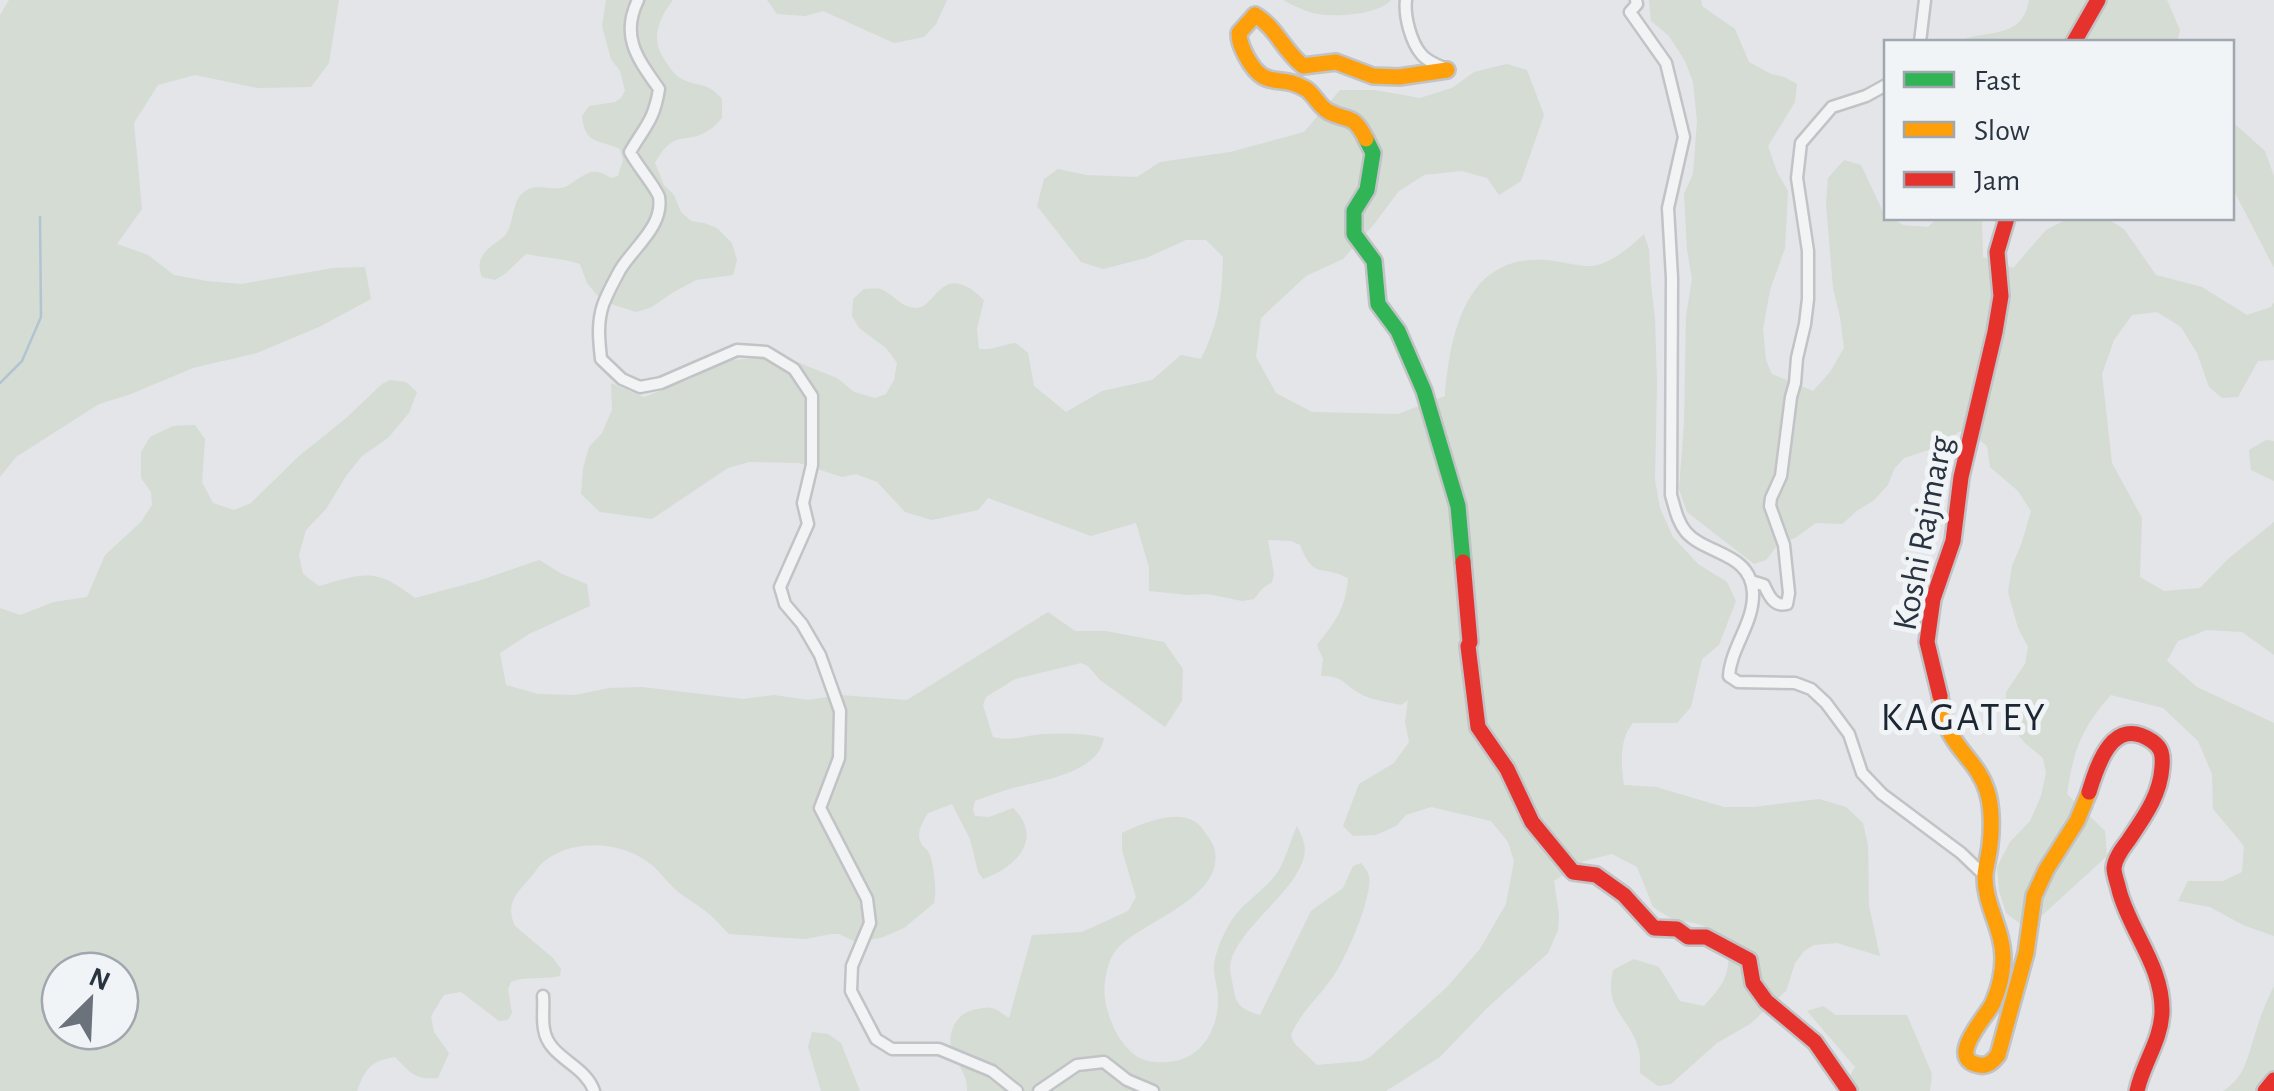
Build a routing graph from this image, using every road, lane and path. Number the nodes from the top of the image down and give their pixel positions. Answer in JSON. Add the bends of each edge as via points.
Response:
{"nodes":[{"id":1,"x":638,"y":0,"type":"edge"},
{"id":2,"x":1406,"y":0,"type":"edge"},
{"id":3,"x":1636,"y":0,"type":"edge"},
{"id":4,"x":1925,"y":0,"type":"edge"},
{"id":5,"x":2098,"y":0,"type":"edge"},
{"id":6,"x":1920,"y":40,"type":"edge"},
{"id":7,"x":2075,"y":40,"type":"edge"},
{"id":8,"x":1447,"y":70,"type":"joint"},
{"id":9,"x":1884,"y":86,"type":"edge"},
{"id":10,"x":2007,"y":220,"type":"edge"},
{"id":11,"x":1751,"y":581,"type":"junction"},
{"id":12,"x":1985,"y":876,"type":"junction"},
{"id":13,"x":544,"y":996,"type":"dead end"},
{"id":14,"x":2274,"y":1080,"type":"edge"},
{"id":15,"x":594,"y":1091,"type":"edge"},
{"id":16,"x":1016,"y":1091,"type":"edge"},
{"id":17,"x":1039,"y":1091,"type":"edge"},
{"id":18,"x":1153,"y":1091,"type":"edge"},
{"id":19,"x":1849,"y":1091,"type":"edge"},
{"id":20,"x":2137,"y":1091,"type":"edge"},
{"id":21,"x":2265,"y":1091,"type":"edge"}],
"edges":[{"from":1,"to":16,"type":"street","via":[[630,40],[658,89],[650,123],[630,152],[659,204],[649,234],[603,304],[601,359],[640,387],[736,350],[766,352],[794,369],[812,396],[812,465],[803,503],[808,524],[780,587],[784,604],[820,655],[840,711],[839,758],[820,808],[868,899],[870,924],[852,966],[851,991],[876,1039],[892,1049],[940,1050],[992,1071]]},
{"from":2,"to":8,"type":"street","via":[[1422,55]]},
{"from":3,"to":11,"type":"street","via":[[1630,12],[1666,64],[1684,137],[1668,208],[1671,495],[1687,533],[1736,561]]},
{"from":4,"to":6,"type":"street"},
{"from":5,"to":7,"type":"main road"},
{"from":8,"to":19,"type":"main road","via":[[1386,77],[1336,62],[1304,66],[1263,18],[1255,15],[1239,33],[1255,72],[1309,91],[1326,110],[1350,117],[1373,153],[1367,190],[1354,211],[1354,234],[1374,262],[1378,304],[1398,331],[1424,391],[1458,506],[1478,727],[1508,769],[1532,822],[1574,872],[1596,875],[1654,928],[1706,937],[1749,960],[1753,984],[1815,1042]]},
{"from":9,"to":11,"type":"street","via":[[1832,107],[1801,143],[1797,178],[1808,298],[1781,476],[1770,506],[1784,545],[1788,604],[1773,601],[1764,585]]},
{"from":10,"to":12,"type":"main road","name":"Koshi Rajmarg","via":[[1998,252],[1996,332],[1928,642],[1948,731],[1989,795]]},
{"from":11,"to":12,"type":"street","via":[[1751,612],[1729,676],[1811,689],[1849,734],[1862,773]]},
{"from":12,"to":20,"type":"main road","name":"Koshi Rajmarg","via":[[2003,960],[1992,1005],[1966,1045],[1968,1059],[1984,1066],[1998,1055],[2005,1036],[2034,896],[2077,821],[2097,766],[2122,735],[2139,734],[2159,747],[2161,785],[2114,870],[2153,963],[2162,1009]]},
{"from":13,"to":15,"type":"street","via":[[544,1033]]},
{"from":14,"to":21,"type":"main road"},
{"from":17,"to":18,"type":"street","via":[[1084,1062],[1104,1062]]}]}
